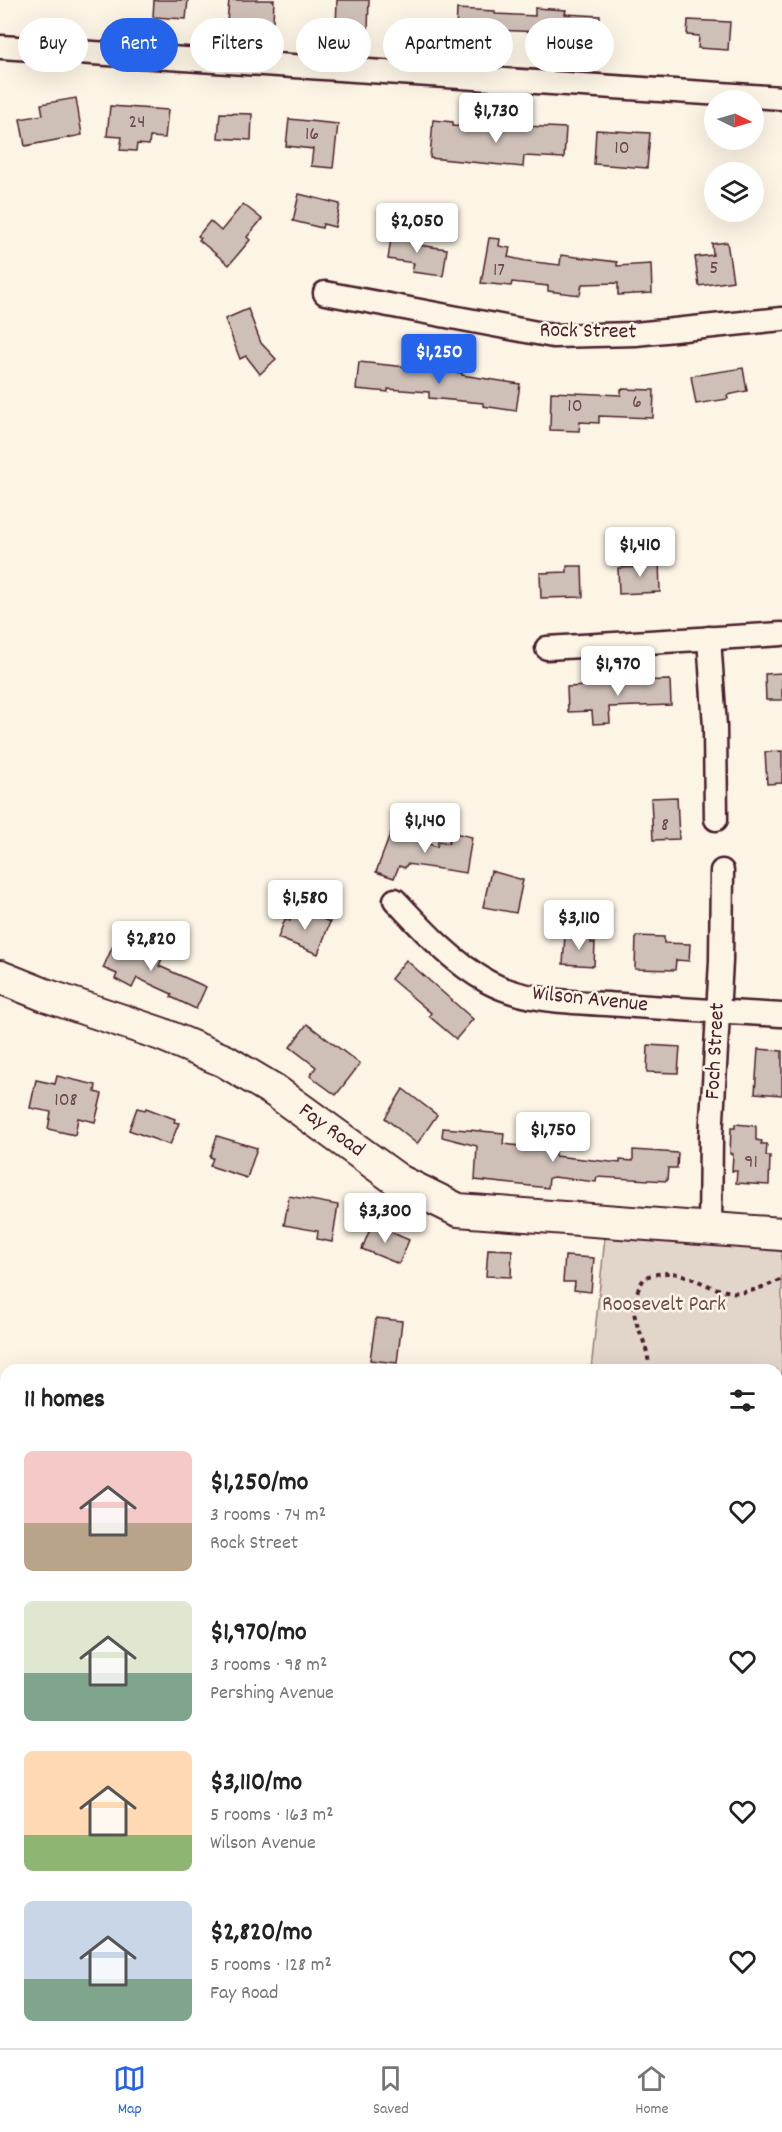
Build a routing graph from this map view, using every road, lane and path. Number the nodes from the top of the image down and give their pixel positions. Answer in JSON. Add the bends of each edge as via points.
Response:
{"nodes":[{"id":1,"x":1,"y":46,"type":"edge"},
{"id":2,"x":782,"y":98,"type":"edge"},
{"id":3,"x":325,"y":293,"type":"dead end"},
{"id":4,"x":782,"y":319,"type":"edge"},
{"id":5,"x":782,"y":634,"type":"edge"},
{"id":6,"x":709,"y":638,"type":"junction"},
{"id":7,"x":547,"y":648,"type":"dead end"},
{"id":8,"x":716,"y":819,"type":"dead end"},
{"id":9,"x":722,"y":872,"type":"dead end"},
{"id":10,"x":395,"y":900,"type":"dead end"},
{"id":11,"x":0,"y":978,"type":"edge"},
{"id":12,"x":718,"y":1012,"type":"junction"},
{"id":13,"x":782,"y":1015,"type":"edge"},
{"id":14,"x":710,"y":1230,"type":"junction"},
{"id":15,"x":782,"y":1234,"type":"edge"},
{"id":16,"x":782,"y":1279,"type":"edge"},
{"id":17,"x":648,"y":1364,"type":"edge"}],
"edges":[{"from":1,"to":2,"type":"street"},
{"from":3,"to":4,"type":"street","name":"Rock Street","via":[[552,336],[635,334]]},
{"from":5,"to":6,"type":"street"},
{"from":6,"to":7,"type":"street"},
{"from":6,"to":8,"type":"street"},
{"from":9,"to":12,"type":"street","name":"Foch Street"},
{"from":10,"to":12,"type":"street","name":"Wilson Avenue","via":[[459,963],[511,991],[550,1000]]},
{"from":11,"to":14,"type":"street","name":"Fay Road","via":[[161,1034],[225,1061],[275,1091],[399,1181],[458,1210]]},
{"from":12,"to":13,"type":"street","name":"Wilson Avenue"},
{"from":12,"to":14,"type":"street","name":"Foch Street"},
{"from":14,"to":15,"type":"street","name":"Fay Road"},
{"from":16,"to":17,"type":"path","via":[[733,1293],[686,1275],[662,1272],[645,1277],[632,1304]]}]}
